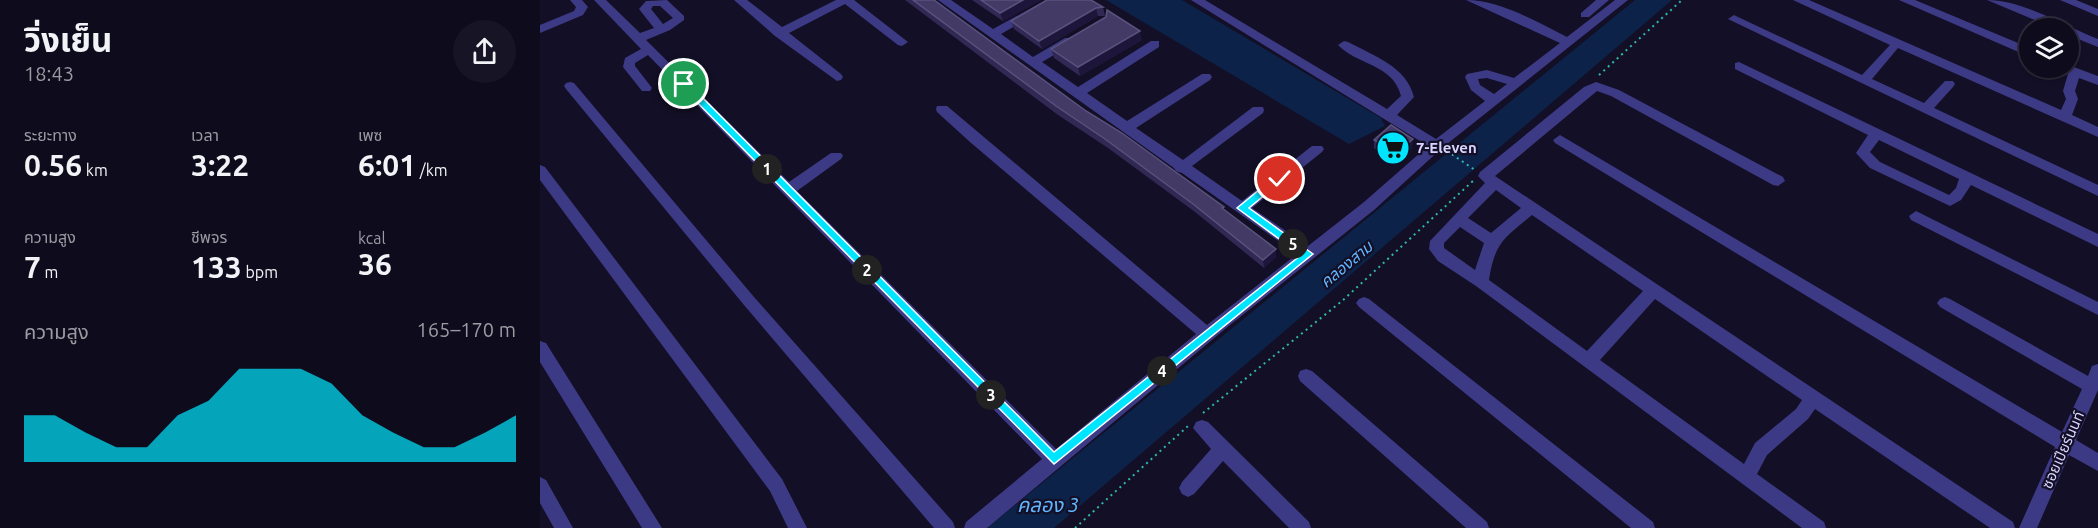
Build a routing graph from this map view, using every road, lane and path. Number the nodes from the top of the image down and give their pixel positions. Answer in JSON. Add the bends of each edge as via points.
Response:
{"nodes":[{"id":1,"x":599,"y":0,"type":"edge"},
{"id":2,"x":740,"y":0,"type":"edge"},
{"id":3,"x":846,"y":0,"type":"edge"},
{"id":4,"x":1054,"y":0,"type":"edge"},
{"id":5,"x":1197,"y":0,"type":"edge"},
{"id":6,"x":1472,"y":0,"type":"edge"},
{"id":7,"x":1603,"y":0,"type":"edge"},
{"id":8,"x":1622,"y":0,"type":"edge"},
{"id":9,"x":1682,"y":0,"type":"edge"},
{"id":10,"x":1799,"y":0,"type":"edge"},
{"id":11,"x":1905,"y":0,"type":"edge"},
{"id":12,"x":1993,"y":0,"type":"edge"},
{"id":13,"x":2066,"y":0,"type":"edge"},
{"id":14,"x":952,"y":2,"type":"edge"},
{"id":15,"x":579,"y":4,"type":"edge"},
{"id":16,"x":2098,"y":12,"type":"edge"},
{"id":17,"x":1585,"y":15,"type":"dead end"},
{"id":18,"x":2038,"y":18,"type":"edge"},
{"id":19,"x":1734,"y":19,"type":"dead end"},
{"id":20,"x":540,"y":29,"type":"edge"},
{"id":21,"x":662,"y":29,"type":"dead end"},
{"id":22,"x":780,"y":33,"type":"junction"},
{"id":23,"x":1083,"y":33,"type":"edge"},
{"id":24,"x":993,"y":34,"type":"junction"},
{"id":25,"x":2079,"y":35,"type":"edge"},
{"id":26,"x":902,"y":42,"type":"dead end"},
{"id":27,"x":1569,"y":43,"type":"junction"},
{"id":28,"x":2098,"y":43,"type":"edge"},
{"id":29,"x":644,"y":44,"type":"junction"},
{"id":30,"x":1155,"y":44,"type":"dead end"},
{"id":31,"x":1344,"y":45,"type":"dead end"},
{"id":32,"x":1892,"y":48,"type":"dead end"},
{"id":33,"x":2019,"y":48,"type":"edge"},
{"id":34,"x":1033,"y":62,"type":"junction"},
{"id":35,"x":1739,"y":66,"type":"dead end"},
{"id":36,"x":2079,"y":74,"type":"edge"},
{"id":37,"x":837,"y":77,"type":"dead end"},
{"id":38,"x":1206,"y":77,"type":"dead end"},
{"id":39,"x":1595,"y":78,"type":"dead end"},
{"id":40,"x":2070,"y":78,"type":"edge"},
{"id":41,"x":1864,"y":81,"type":"junction"},
{"id":42,"x":2098,"y":81,"type":"edge"},
{"id":43,"x":1516,"y":83,"type":"junction"},
{"id":44,"x":1949,"y":84,"type":"dead end"},
{"id":45,"x":570,"y":86,"type":"dead end"},
{"id":46,"x":646,"y":87,"type":"dead end"},
{"id":47,"x":1077,"y":94,"type":"junction"},
{"id":48,"x":1493,"y":100,"type":"junction"},
{"id":49,"x":942,"y":109,"type":"dead end"},
{"id":50,"x":1926,"y":109,"type":"junction"},
{"id":51,"x":1258,"y":111,"type":"dead end"},
{"id":52,"x":1388,"y":116,"type":"junction"},
{"id":53,"x":2064,"y":118,"type":"junction"},
{"id":54,"x":1125,"y":128,"type":"junction"},
{"id":55,"x":2098,"y":132,"type":"edge"},
{"id":56,"x":1874,"y":135,"type":"junction"},
{"id":57,"x":1560,"y":140,"type":"dead end"},
{"id":58,"x":1442,"y":148,"type":"junction"},
{"id":59,"x":1317,"y":149,"type":"dead end"},
{"id":60,"x":836,"y":156,"type":"dead end"},
{"id":61,"x":1181,"y":168,"type":"junction"},
{"id":62,"x":540,"y":170,"type":"edge"},
{"id":63,"x":1478,"y":177,"type":"dead end"},
{"id":64,"x":1489,"y":179,"type":"junction"},
{"id":65,"x":1966,"y":179,"type":"junction"},
{"id":66,"x":1779,"y":181,"type":"dead end"},
{"id":67,"x":788,"y":190,"type":"junction"},
{"id":68,"x":2098,"y":191,"type":"edge"},
{"id":69,"x":1242,"y":208,"type":"junction"},
{"id":70,"x":1531,"y":208,"type":"junction"},
{"id":71,"x":1916,"y":216,"type":"dead end"},
{"id":72,"x":1459,"y":219,"type":"junction"},
{"id":73,"x":1491,"y":240,"type":"junction"},
{"id":74,"x":2098,"y":241,"type":"edge"},
{"id":75,"x":1308,"y":254,"type":"junction"},
{"id":76,"x":1481,"y":282,"type":"junction"},
{"id":77,"x":1653,"y":291,"type":"junction"},
{"id":78,"x":1364,"y":303,"type":"dead end"},
{"id":79,"x":1945,"y":303,"type":"dead end"},
{"id":80,"x":2098,"y":309,"type":"edge"},
{"id":81,"x":1207,"y":334,"type":"junction"},
{"id":82,"x":540,"y":348,"type":"edge"},
{"id":83,"x":1588,"y":361,"type":"junction"},
{"id":84,"x":1306,"y":376,"type":"dead end"},
{"id":85,"x":2095,"y":379,"type":"edge"},
{"id":86,"x":1813,"y":398,"type":"junction"},
{"id":87,"x":1202,"y":429,"type":"dead end"},
{"id":88,"x":2066,"y":445,"type":"junction"},
{"id":89,"x":1223,"y":450,"type":"junction"},
{"id":90,"x":1054,"y":459,"type":"junction"},
{"id":91,"x":2098,"y":464,"type":"edge"},
{"id":92,"x":1746,"y":477,"type":"junction"},
{"id":93,"x":540,"y":486,"type":"edge"},
{"id":94,"x":1188,"y":488,"type":"dead end"},
{"id":95,"x":564,"y":528,"type":"edge"},
{"id":96,"x":653,"y":528,"type":"edge"},
{"id":97,"x":784,"y":528,"type":"edge"},
{"id":98,"x":792,"y":528,"type":"edge"},
{"id":99,"x":798,"y":528,"type":"edge"},
{"id":100,"x":946,"y":528,"type":"edge"},
{"id":101,"x":974,"y":528,"type":"edge"},
{"id":102,"x":1075,"y":528,"type":"edge"},
{"id":103,"x":1302,"y":528,"type":"edge"},
{"id":104,"x":1480,"y":528,"type":"edge"},
{"id":105,"x":1646,"y":528,"type":"edge"},
{"id":106,"x":1817,"y":528,"type":"edge"},
{"id":107,"x":2006,"y":528,"type":"edge"},
{"id":108,"x":2028,"y":528,"type":"edge"}],
"edges":[{"from":1,"to":15,"type":"street"},
{"from":1,"to":29,"type":"street"},
{"from":2,"to":22,"type":"street"},
{"from":3,"to":22,"type":"street"},
{"from":3,"to":26,"type":"street"},
{"from":4,"to":24,"type":"street"},
{"from":5,"to":52,"type":"street"},
{"from":6,"to":27,"type":"street"},
{"from":7,"to":17,"type":"street"},
{"from":8,"to":27,"type":"street"},
{"from":9,"to":39,"type":"path"},
{"from":10,"to":53,"type":"street"},
{"from":11,"to":33,"type":"street"},
{"from":12,"to":18,"type":"street"},
{"from":13,"to":16,"type":"street"},
{"from":14,"to":24,"type":"street"},
{"from":15,"to":20,"type":"street","via":[[581,11],[575,15]]},
{"from":19,"to":41,"type":"street"},
{"from":21,"to":29,"type":"street"},
{"from":22,"to":37,"type":"street"},
{"from":23,"to":34,"type":"street"},
{"from":24,"to":34,"type":"street"},
{"from":25,"to":28,"type":"street"},
{"from":27,"to":43,"type":"street"},
{"from":29,"to":46,"type":"street","via":[[629,61],[629,67]]},
{"from":29,"to":67,"type":"street"},
{"from":30,"to":47,"type":"street"},
{"from":31,"to":52,"type":"street","via":[[1391,71],[1408,90],[1408,97]]},
{"from":32,"to":41,"type":"street"},
{"from":34,"to":47,"type":"street"},
{"from":35,"to":56,"type":"street"},
{"from":36,"to":42,"type":"street"},
{"from":38,"to":54,"type":"street"},
{"from":40,"to":53,"type":"street","via":[[2072,99]]},
{"from":41,"to":50,"type":"street"},
{"from":43,"to":48,"type":"street"},
{"from":43,"to":48,"type":"street","via":[[1482,74],[1471,77],[1475,87]]},
{"from":44,"to":50,"type":"street"},
{"from":45,"to":100,"type":"street"},
{"from":47,"to":54,"type":"street"},
{"from":48,"to":58,"type":"street"},
{"from":49,"to":81,"type":"street"},
{"from":50,"to":68,"type":"street"},
{"from":51,"to":61,"type":"street"},
{"from":52,"to":58,"type":"street"},
{"from":53,"to":55,"type":"street"},
{"from":54,"to":61,"type":"street"},
{"from":56,"to":65,"type":"street"},
{"from":56,"to":65,"type":"street","via":[[1863,153],[1866,159],[1937,197],[1950,201],[1956,198]]},
{"from":57,"to":88,"type":"street"},
{"from":58,"to":64,"type":"path"},
{"from":58,"to":75,"type":"street"},
{"from":59,"to":69,"type":"street"},
{"from":60,"to":67,"type":"street"},
{"from":61,"to":69,"type":"street"},
{"from":62,"to":99,"type":"street","via":[[776,484]]},
{"from":63,"to":102,"type":"path","via":[[1262,369],[1195,419]]},
{"from":64,"to":66,"type":"street","via":[[1485,176],[1596,86]]},
{"from":64,"to":70,"type":"street"},
{"from":64,"to":72,"type":"street"},
{"from":65,"to":74,"type":"street"},
{"from":67,"to":90,"type":"street"},
{"from":69,"to":75,"type":"street"},
{"from":70,"to":73,"type":"street"},
{"from":70,"to":77,"type":"street"},
{"from":71,"to":80,"type":"street"},
{"from":72,"to":73,"type":"street"},
{"from":72,"to":76,"type":"street","via":[[1437,241],[1436,249]]},
{"from":73,"to":76,"type":"street"},
{"from":75,"to":81,"type":"street"},
{"from":76,"to":83,"type":"street"},
{"from":77,"to":83,"type":"street"},
{"from":77,"to":86,"type":"street"},
{"from":78,"to":105,"type":"street"},
{"from":79,"to":85,"type":"street"},
{"from":81,"to":90,"type":"street"},
{"from":82,"to":96,"type":"street"},
{"from":83,"to":92,"type":"street"},
{"from":84,"to":104,"type":"street"},
{"from":85,"to":88,"type":"street","name":"ซอยเปียร์นนท์"},
{"from":86,"to":92,"type":"street","via":[[1802,414],[1761,449]]},
{"from":86,"to":107,"type":"street"},
{"from":87,"to":89,"type":"street"},
{"from":88,"to":91,"type":"street"},
{"from":88,"to":108,"type":"street","name":"ซอยเปียร์นนท์"},
{"from":89,"to":94,"type":"street"},
{"from":89,"to":103,"type":"street"},
{"from":90,"to":101,"type":"street"},
{"from":92,"to":106,"type":"street"},
{"from":93,"to":95,"type":"street"},
{"from":97,"to":98,"type":"street"}]}
